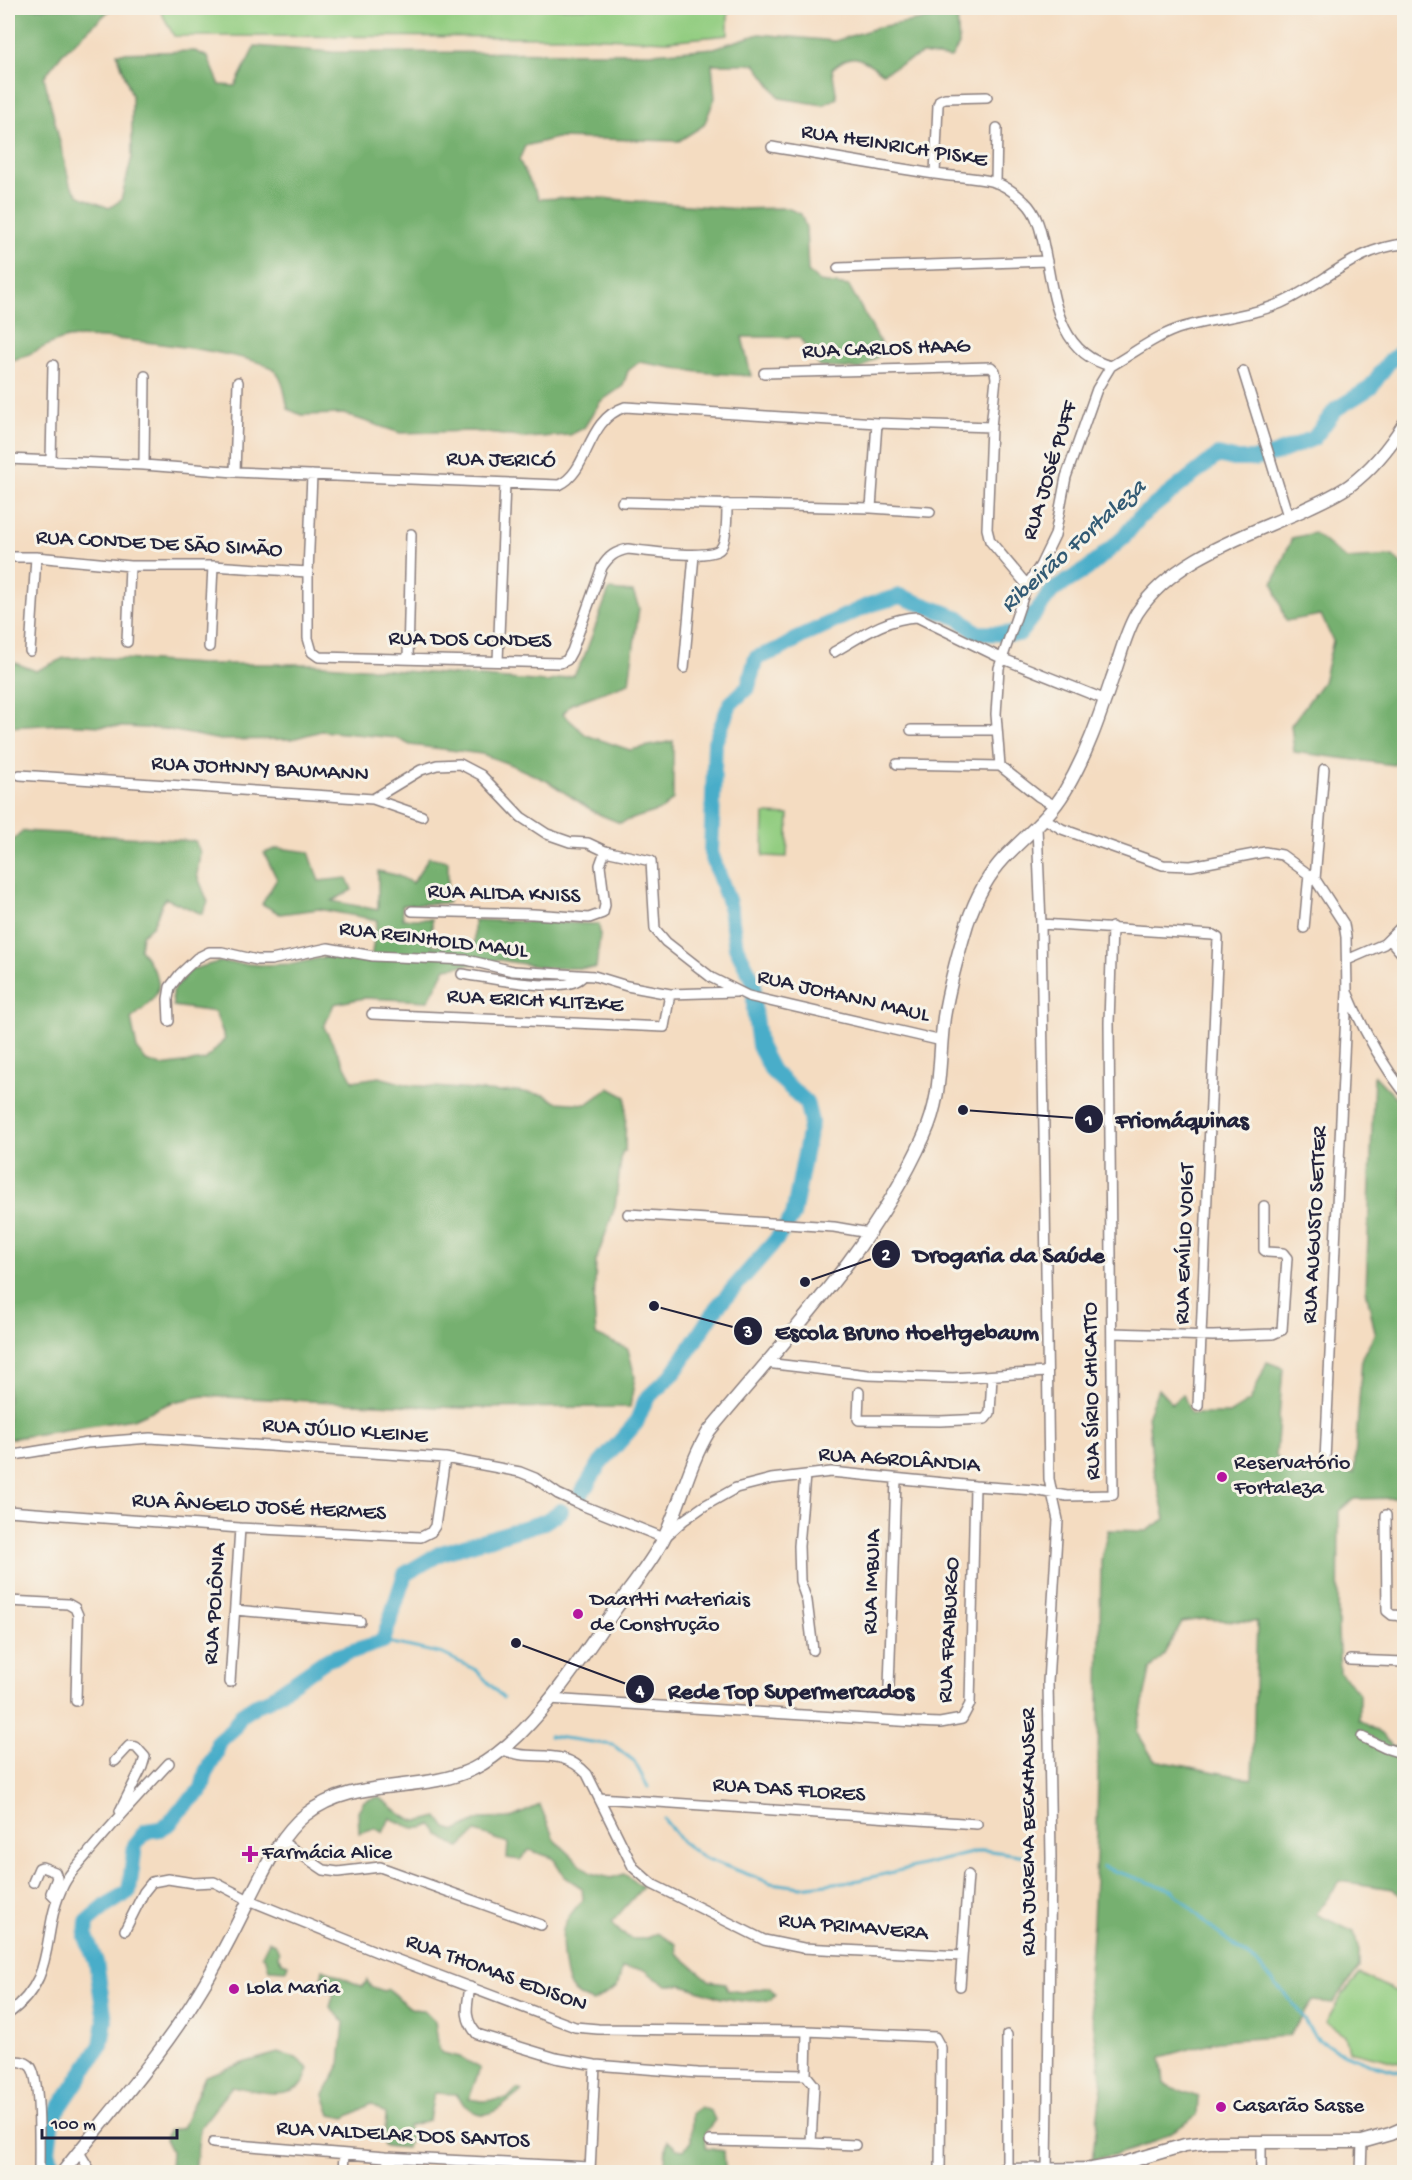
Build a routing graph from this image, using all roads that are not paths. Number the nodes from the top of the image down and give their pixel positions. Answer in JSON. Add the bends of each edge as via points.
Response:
{"nodes":[{"id":1,"x":987,"y":97,"type":"dead end"},
{"id":2,"x":997,"y":128,"type":"dead end"},
{"id":3,"x":772,"y":147,"type":"dead end"},
{"id":4,"x":935,"y":174,"type":"junction"},
{"id":5,"x":996,"y":183,"type":"junction"},
{"id":6,"x":1404,"y":244,"type":"edge"},
{"id":7,"x":1047,"y":261,"type":"junction"},
{"id":8,"x":838,"y":268,"type":"dead end"},
{"id":9,"x":53,"y":365,"type":"dead end"},
{"id":10,"x":1111,"y":366,"type":"junction"},
{"id":11,"x":1244,"y":371,"type":"dead end"},
{"id":12,"x":764,"y":373,"type":"dead end"},
{"id":13,"x":145,"y":376,"type":"dead end"},
{"id":14,"x":238,"y":382,"type":"dead end"},
{"id":15,"x":877,"y":423,"type":"junction"},
{"id":16,"x":1404,"y":424,"type":"edge"},
{"id":17,"x":991,"y":427,"type":"junction"},
{"id":18,"x":8,"y":459,"type":"edge"},
{"id":19,"x":51,"y":461,"type":"junction"},
{"id":20,"x":144,"y":465,"type":"junction"},
{"id":21,"x":235,"y":472,"type":"junction"},
{"id":22,"x":312,"y":475,"type":"junction"},
{"id":23,"x":505,"y":483,"type":"junction"},
{"id":24,"x":621,"y":502,"type":"dead end"},
{"id":25,"x":727,"y":504,"type":"junction"},
{"id":26,"x":871,"y":508,"type":"junction"},
{"id":27,"x":930,"y":512,"type":"dead end"},
{"id":28,"x":1288,"y":516,"type":"junction"},
{"id":29,"x":411,"y":534,"type":"dead end"},
{"id":30,"x":694,"y":555,"type":"junction"},
{"id":31,"x":8,"y":557,"type":"edge"},
{"id":32,"x":36,"y":557,"type":"junction"},
{"id":33,"x":130,"y":566,"type":"junction"},
{"id":34,"x":213,"y":566,"type":"junction"},
{"id":35,"x":308,"y":572,"type":"junction"},
{"id":36,"x":1027,"y":585,"type":"junction"},
{"id":37,"x":127,"y":642,"type":"dead end"},
{"id":38,"x":209,"y":647,"type":"dead end"},
{"id":39,"x":30,"y":651,"type":"dead end"},
{"id":40,"x":834,"y":652,"type":"dead end"},
{"id":41,"x":408,"y":658,"type":"junction"},
{"id":42,"x":1001,"y":658,"type":"junction"},
{"id":43,"x":498,"y":661,"type":"junction"},
{"id":44,"x":684,"y":668,"type":"dead end"},
{"id":45,"x":1106,"y":700,"type":"junction"},
{"id":46,"x":911,"y":730,"type":"dead end"},
{"id":47,"x":998,"y":730,"type":"junction"},
{"id":48,"x":897,"y":764,"type":"dead end"},
{"id":49,"x":1000,"y":766,"type":"junction"},
{"id":50,"x":1324,"y":769,"type":"dead end"},
{"id":51,"x":20,"y":775,"type":"dead end"},
{"id":52,"x":373,"y":798,"type":"junction"},
{"id":53,"x":1055,"y":806,"type":"junction"},
{"id":54,"x":422,"y":816,"type":"dead end"},
{"id":55,"x":1041,"y":823,"type":"junction"},
{"id":56,"x":605,"y":851,"type":"junction"},
{"id":57,"x":1312,"y":877,"type":"junction"},
{"id":58,"x":411,"y":911,"type":"dead end"},
{"id":59,"x":1041,"y":924,"type":"junction"},
{"id":60,"x":1404,"y":924,"type":"edge"},
{"id":61,"x":1112,"y":927,"type":"junction"},
{"id":62,"x":1304,"y":928,"type":"dead end"},
{"id":63,"x":1390,"y":940,"type":"junction"},
{"id":64,"x":1404,"y":956,"type":"edge"},
{"id":65,"x":1347,"y":960,"type":"junction"},
{"id":66,"x":462,"y":974,"type":"dead end"},
{"id":67,"x":583,"y":976,"type":"junction"},
{"id":68,"x":1347,"y":992,"type":"junction"},
{"id":69,"x":670,"y":994,"type":"junction"},
{"id":70,"x":744,"y":994,"type":"junction"},
{"id":71,"x":372,"y":1014,"type":"dead end"},
{"id":72,"x":170,"y":1021,"type":"dead end"},
{"id":73,"x":942,"y":1041,"type":"junction"},
{"id":74,"x":1404,"y":1092,"type":"edge"},
{"id":75,"x":1264,"y":1206,"type":"dead end"},
{"id":76,"x":628,"y":1214,"type":"dead end"},
{"id":77,"x":869,"y":1233,"type":"junction"},
{"id":78,"x":1112,"y":1333,"type":"junction"},
{"id":79,"x":1203,"y":1336,"type":"junction"},
{"id":80,"x":766,"y":1363,"type":"junction"},
{"id":81,"x":1046,"y":1372,"type":"junction"},
{"id":82,"x":992,"y":1376,"type":"junction"},
{"id":83,"x":859,"y":1392,"type":"dead end"},
{"id":84,"x":1198,"y":1406,"type":"dead end"},
{"id":85,"x":8,"y":1456,"type":"edge"},
{"id":86,"x":445,"y":1458,"type":"junction"},
{"id":87,"x":1325,"y":1460,"type":"dead end"},
{"id":88,"x":806,"y":1475,"type":"junction"},
{"id":89,"x":896,"y":1479,"type":"junction"},
{"id":90,"x":975,"y":1486,"type":"junction"},
{"id":91,"x":1053,"y":1494,"type":"junction"},
{"id":92,"x":1113,"y":1495,"type":"joint"},
{"id":93,"x":8,"y":1511,"type":"edge"},
{"id":94,"x":1386,"y":1515,"type":"dead end"},
{"id":95,"x":240,"y":1528,"type":"junction"},
{"id":96,"x":664,"y":1538,"type":"junction"},
{"id":97,"x":8,"y":1601,"type":"edge"},
{"id":98,"x":235,"y":1610,"type":"junction"},
{"id":99,"x":1404,"y":1616,"type":"edge"},
{"id":100,"x":360,"y":1621,"type":"dead end"},
{"id":101,"x":813,"y":1650,"type":"dead end"},
{"id":102,"x":1350,"y":1660,"type":"dead end"},
{"id":103,"x":1404,"y":1662,"type":"edge"},
{"id":104,"x":230,"y":1682,"type":"dead end"},
{"id":105,"x":889,"y":1687,"type":"dead end"},
{"id":106,"x":549,"y":1699,"type":"junction"},
{"id":107,"x":75,"y":1701,"type":"dead end"},
{"id":108,"x":1362,"y":1737,"type":"dead end"},
{"id":109,"x":501,"y":1749,"type":"junction"},
{"id":110,"x":1404,"y":1754,"type":"edge"},
{"id":111,"x":114,"y":1761,"type":"dead end"},
{"id":112,"x":169,"y":1763,"type":"dead end"},
{"id":113,"x":599,"y":1798,"type":"junction"},
{"id":114,"x":118,"y":1816,"type":"junction"},
{"id":115,"x":977,"y":1824,"type":"dead end"},
{"id":116,"x":281,"y":1840,"type":"junction"},
{"id":117,"x":968,"y":1875,"type":"dead end"},
{"id":118,"x":33,"y":1882,"type":"dead end"},
{"id":119,"x":57,"y":1899,"type":"junction"},
{"id":120,"x":249,"y":1900,"type":"junction"},
{"id":121,"x":541,"y":1925,"type":"dead end"},
{"id":122,"x":124,"y":1930,"type":"dead end"},
{"id":123,"x":962,"y":1956,"type":"junction"},
{"id":124,"x":960,"y":1986,"type":"dead end"},
{"id":125,"x":470,"y":1987,"type":"junction"},
{"id":126,"x":8,"y":2014,"type":"edge"},
{"id":127,"x":807,"y":2031,"type":"junction"},
{"id":128,"x":1007,"y":2035,"type":"dead end"},
{"id":129,"x":8,"y":2061,"type":"edge"},
{"id":130,"x":596,"y":2065,"type":"junction"},
{"id":131,"x":806,"y":2075,"type":"junction"},
{"id":132,"x":1404,"y":2128,"type":"edge"},
{"id":133,"x":710,"y":2141,"type":"dead end"},
{"id":134,"x":1261,"y":2142,"type":"junction"},
{"id":135,"x":1362,"y":2142,"type":"junction"},
{"id":136,"x":213,"y":2143,"type":"dead end"},
{"id":137,"x":811,"y":2143,"type":"junction"},
{"id":138,"x":855,"y":2145,"type":"dead end"},
{"id":139,"x":79,"y":2152,"type":"junction"},
{"id":140,"x":344,"y":2154,"type":"junction"},
{"id":141,"x":385,"y":2157,"type":"junction"},
{"id":142,"x":65,"y":2169,"type":"edge"},
{"id":143,"x":590,"y":2170,"type":"edge"},
{"id":144,"x":1007,"y":2170,"type":"junction"},
{"id":145,"x":1047,"y":2171,"type":"junction"},
{"id":146,"x":39,"y":2172,"type":"edge"},
{"id":147,"x":91,"y":2172,"type":"edge"},
{"id":148,"x":343,"y":2172,"type":"edge"},
{"id":149,"x":398,"y":2172,"type":"edge"},
{"id":150,"x":940,"y":2172,"type":"edge"},
{"id":151,"x":990,"y":2172,"type":"edge"},
{"id":152,"x":1261,"y":2172,"type":"edge"},
{"id":153,"x":1361,"y":2172,"type":"edge"}],
"edges":[{"from":1,"to":4,"type":"street","via":[[940,100]]},
{"from":2,"to":5,"type":"street"},
{"from":3,"to":4,"type":"street","name":"RUA HEINRICH PISKE"},
{"from":4,"to":5,"type":"street","name":"RUA HEINRICH PISKE"},
{"from":5,"to":7,"type":"street","name":"RUA HEINRICH PISKE","via":[[1026,202],[1040,225]]},
{"from":6,"to":10,"type":"street","via":[[1361,255],[1284,302],[1181,328]]},
{"from":7,"to":8,"type":"street"},
{"from":7,"to":10,"type":"street","name":"RUA HEINRICH PISKE","via":[[1057,310],[1076,346],[1097,363]]},
{"from":9,"to":19,"type":"street"},
{"from":10,"to":36,"type":"street","name":"RUA JOSÉ PUFF","via":[[1097,389],[1066,477],[1055,535]]},
{"from":11,"to":28,"type":"street"},
{"from":12,"to":17,"type":"street","name":"RUA CARLOS HAAG","via":[[991,367],[996,378]]},
{"from":13,"to":20,"type":"street"},
{"from":14,"to":21,"type":"street"},
{"from":15,"to":17,"type":"street","name":"RUA JERICÓ"},
{"from":15,"to":23,"type":"street","name":"RUA JERICÓ","via":[[625,407],[604,419],[567,482]]},
{"from":15,"to":26,"type":"street"},
{"from":16,"to":28,"type":"main road","via":[[1386,451],[1350,485]]},
{"from":17,"to":36,"type":"street","name":"RUA CARLOS HAAG","via":[[987,529],[990,541]]},
{"from":18,"to":19,"type":"street","name":"RUA JERICÓ"},
{"from":19,"to":20,"type":"street","name":"RUA JERICÓ"},
{"from":20,"to":21,"type":"street","name":"RUA JERICÓ"},
{"from":21,"to":22,"type":"street","name":"RUA JERICÓ"},
{"from":22,"to":23,"type":"street","name":"RUA JERICÓ"},
{"from":22,"to":35,"type":"street","name":"RUA DOS CONDES"},
{"from":23,"to":43,"type":"street"},
{"from":24,"to":25,"type":"street"},
{"from":25,"to":26,"type":"street"},
{"from":25,"to":30,"type":"street","name":"RUA DOS CONDES","via":[[722,549]]},
{"from":26,"to":27,"type":"street"},
{"from":28,"to":45,"type":"main road","via":[[1181,568],[1151,596],[1125,641]]},
{"from":29,"to":41,"type":"street"},
{"from":30,"to":43,"type":"street","name":"RUA DOS CONDES","via":[[617,551],[602,567],[567,660]]},
{"from":30,"to":44,"type":"street"},
{"from":31,"to":32,"type":"street","name":"RUA CONDE DE SÃO SIMÃO"},
{"from":32,"to":33,"type":"street","name":"RUA CONDE DE SÃO SIMÃO"},
{"from":32,"to":39,"type":"street"},
{"from":33,"to":34,"type":"street","name":"RUA CONDE DE SÃO SIMÃO"},
{"from":33,"to":37,"type":"street"},
{"from":34,"to":35,"type":"street","name":"RUA CONDE DE SÃO SIMÃO"},
{"from":34,"to":38,"type":"street"},
{"from":35,"to":41,"type":"street","name":"RUA DOS CONDES","via":[[308,638],[312,652],[319,657]]},
{"from":36,"to":42,"type":"street","name":"RUA JOSÉ PUFF"},
{"from":40,"to":42,"type":"street","via":[[888,622],[917,617]]},
{"from":41,"to":43,"type":"street","name":"RUA DOS CONDES"},
{"from":42,"to":45,"type":"street"},
{"from":42,"to":47,"type":"street","name":"RUA JOSÉ PUFF","via":[[996,689]]},
{"from":45,"to":53,"type":"main road","via":[[1082,760]]},
{"from":46,"to":47,"type":"street"},
{"from":47,"to":49,"type":"street","name":"RUA JOSÉ PUFF"},
{"from":48,"to":49,"type":"street"},
{"from":49,"to":53,"type":"street"},
{"from":50,"to":57,"type":"street"},
{"from":51,"to":52,"type":"street","name":"RUA JOHNNY BAUMANN"},
{"from":52,"to":54,"type":"street"},
{"from":52,"to":56,"type":"street","name":"RUA JOHNNY BAUMANN","via":[[421,770],[460,764],[481,774],[521,817],[547,834]]},
{"from":53,"to":55,"type":"main road"},
{"from":55,"to":57,"type":"street","via":[[1163,865],[1191,866],[1265,852],[1282,855]]},
{"from":55,"to":59,"type":"street","name":"RUA JUREMA BECKHAUSER"},
{"from":55,"to":73,"type":"main road","via":[[1003,859],[972,909],[952,979]]},
{"from":56,"to":58,"type":"street","name":"RUA ALIDA KNISS","via":[[600,865],[605,905],[603,913],[589,918]]},
{"from":56,"to":70,"type":"street","name":"RUA JOHANN MAUL","via":[[651,861],[655,929],[712,978]]},
{"from":57,"to":62,"type":"street"},
{"from":57,"to":65,"type":"street","name":"RUA AUGUSTO SETTER","via":[[1344,924]]},
{"from":59,"to":61,"type":"street","name":"RUA EMÍLIO VOIGT"},
{"from":59,"to":81,"type":"street","name":"RUA JUREMA BECKHAUSER"},
{"from":60,"to":63,"type":"street"},
{"from":61,"to":78,"type":"street","name":"RUA SÍRIO CHICATTO"},
{"from":61,"to":79,"type":"street","name":"RUA EMÍLIO VOIGT","via":[[1213,934],[1218,938]]},
{"from":63,"to":64,"type":"street"},
{"from":63,"to":65,"type":"street"},
{"from":65,"to":68,"type":"street","name":"RUA AUGUSTO SETTER"},
{"from":66,"to":67,"type":"street","via":[[544,985],[575,983]]},
{"from":67,"to":69,"type":"street","name":"RUA REINHOLD MAUL"},
{"from":67,"to":72,"type":"street","name":"RUA REINHOLD MAUL","via":[[513,971],[467,960],[373,956],[328,948],[271,960],[209,952],[196,958],[170,987]]},
{"from":68,"to":74,"type":"street","via":[[1365,1035]]},
{"from":68,"to":87,"type":"street","name":"RUA AUGUSTO SETTER"},
{"from":69,"to":70,"type":"street","name":"RUA REINHOLD MAUL"},
{"from":69,"to":71,"type":"street","name":"RUA ERICH KLITZKE","via":[[664,1027]]},
{"from":70,"to":73,"type":"street","name":"RUA JOHANN MAUL"},
{"from":73,"to":77,"type":"main road","via":[[940,1084],[931,1120],[904,1177]]},
{"from":75,"to":79,"type":"street","via":[[1264,1250],[1283,1252],[1287,1258],[1282,1330],[1273,1334]]},
{"from":76,"to":77,"type":"street","via":[[834,1227]]},
{"from":77,"to":80,"type":"main road"},
{"from":78,"to":79,"type":"street"},
{"from":78,"to":92,"type":"street","name":"RUA SÍRIO CHICATTO"},
{"from":79,"to":84,"type":"street","name":"RUA EMÍLIO VOIGT"},
{"from":80,"to":82,"type":"street","via":[[868,1375]]},
{"from":80,"to":96,"type":"main road","via":[[698,1449]]},
{"from":81,"to":82,"type":"street"},
{"from":81,"to":91,"type":"street","name":"RUA JUREMA BECKHAUSER","via":[[1049,1479]]},
{"from":82,"to":83,"type":"street","via":[[990,1413],[985,1419],[860,1420]]},
{"from":85,"to":86,"type":"street","name":"RUA JÚLIO KLEINE","via":[[150,1438]]},
{"from":86,"to":95,"type":"street","name":"RUA ÂNGELO JOSÉ HERMES","via":[[435,1526],[421,1537]]},
{"from":86,"to":96,"type":"street","name":"RUA JÚLIO KLEINE","via":[[520,1472],[584,1506]]},
{"from":88,"to":89,"type":"street","name":"RUA AGROLÂNDIA","via":[[831,1472]]},
{"from":88,"to":96,"type":"street","name":"RUA AGROLÂNDIA","via":[[736,1488],[697,1511]]},
{"from":88,"to":101,"type":"street","via":[[800,1581],[807,1601]]},
{"from":89,"to":90,"type":"street","name":"RUA AGROLÂNDIA"},
{"from":89,"to":105,"type":"street","name":"RUA IMBUIA"},
{"from":90,"to":91,"type":"street","name":"RUA AGROLÂNDIA"},
{"from":90,"to":106,"type":"street","name":"RUA FRAIBURGO","via":[[970,1704],[962,1719],[915,1722]]},
{"from":91,"to":92,"type":"street","name":"RUA AGROLÂNDIA"},
{"from":91,"to":145,"type":"street","name":"RUA JUREMA BECKHAUSER","via":[[1058,1520],[1048,1682],[1051,1858]]},
{"from":93,"to":95,"type":"street","name":"RUA ÂNGELO JOSÉ HERMES"},
{"from":94,"to":99,"type":"street","via":[[1387,1611],[1392,1616]]},
{"from":95,"to":98,"type":"street","name":"RUA POLÔNIA"},
{"from":96,"to":106,"type":"main road"},
{"from":97,"to":107,"type":"street","via":[[68,1604],[75,1608]]},
{"from":98,"to":100,"type":"street"},
{"from":98,"to":104,"type":"street","name":"RUA POLÔNIA"},
{"from":102,"to":103,"type":"street"},
{"from":106,"to":109,"type":"main road"},
{"from":108,"to":110,"type":"street"},
{"from":109,"to":113,"type":"street","name":"RUA PRIMAVERA","via":[[510,1754],[566,1759],[578,1764]]},
{"from":109,"to":116,"type":"main road","via":[[474,1768],[455,1775],[374,1787],[331,1801],[305,1815]]},
{"from":111,"to":114,"type":"street","via":[[129,1746],[145,1757]]},
{"from":112,"to":114,"type":"street"},
{"from":113,"to":115,"type":"street","name":"RUA DAS FLORES"},
{"from":113,"to":123,"type":"street","name":"RUA PRIMAVERA","via":[[633,1868],[652,1884],[764,1940],[804,1948]]},
{"from":114,"to":119,"type":"street","via":[[65,1881]]},
{"from":116,"to":120,"type":"main road"},
{"from":116,"to":121,"type":"street","via":[[324,1870],[380,1867]]},
{"from":117,"to":123,"type":"street"},
{"from":118,"to":119,"type":"street","via":[[39,1868],[55,1872],[57,1878],[51,1893]]},
{"from":119,"to":126,"type":"street","via":[[38,1980],[22,2003]]},
{"from":120,"to":122,"type":"street","name":"RUA THOMAS EDISON","via":[[214,1882],[160,1880],[152,1882],[144,1892]]},
{"from":120,"to":125,"type":"street","name":"RUA THOMAS EDISON"},
{"from":120,"to":139,"type":"main road","via":[[200,1992]]},
{"from":123,"to":124,"type":"street"},
{"from":125,"to":127,"type":"street","name":"RUA THOMAS EDISON","via":[[575,2027]]},
{"from":125,"to":130,"type":"street","via":[[468,2024],[477,2034],[556,2058]]},
{"from":127,"to":131,"type":"street"},
{"from":127,"to":150,"type":"street","name":"RUA THOMAS EDISON","via":[[935,2037],[940,2048]]},
{"from":128,"to":144,"type":"street"},
{"from":129,"to":146,"type":"street","via":[[22,2061],[34,2071]]},
{"from":130,"to":131,"type":"street","via":[[698,2073]]},
{"from":130,"to":143,"type":"street"},
{"from":131,"to":137,"type":"street","via":[[814,2085]]},
{"from":132,"to":135,"type":"main road"},
{"from":133,"to":137,"type":"street"},
{"from":134,"to":135,"type":"main road"},
{"from":134,"to":145,"type":"main road","via":[[1185,2145],[1124,2163]]},
{"from":134,"to":152,"type":"street"},
{"from":135,"to":153,"type":"street"},
{"from":136,"to":140,"type":"street","name":"RUA VALDELAR DOS SANTOS"},
{"from":137,"to":138,"type":"street"},
{"from":139,"to":142,"type":"main road"},
{"from":139,"to":147,"type":"street"},
{"from":140,"to":141,"type":"street","name":"RUA VALDELAR DOS SANTOS"},
{"from":140,"to":148,"type":"street"},
{"from":141,"to":143,"type":"street","name":"RUA VALDELAR DOS SANTOS"},
{"from":141,"to":149,"type":"street"},
{"from":144,"to":145,"type":"main road"},
{"from":144,"to":151,"type":"main road"}]}
